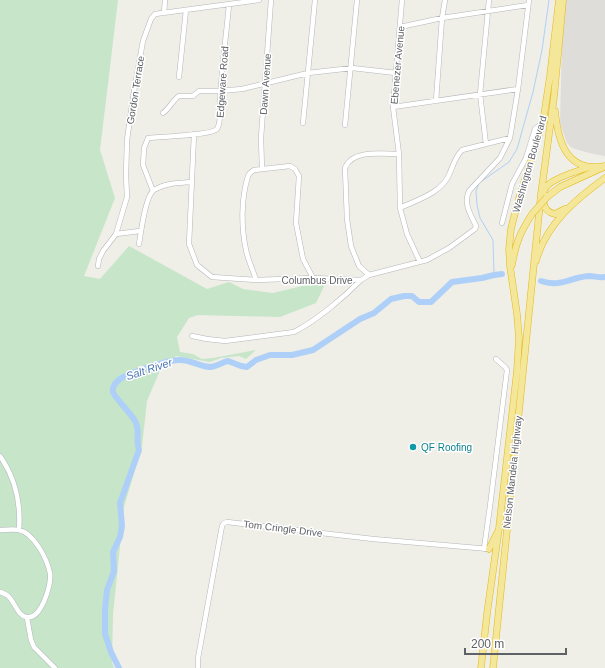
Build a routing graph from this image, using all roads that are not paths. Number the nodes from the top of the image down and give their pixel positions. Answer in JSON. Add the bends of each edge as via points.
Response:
{"nodes":[{"id":1,"x":165,"y":0,"type":"edge"},
{"id":2,"x":259,"y":0,"type":"edge"},
{"id":3,"x":271,"y":0,"type":"edge"},
{"id":4,"x":315,"y":0,"type":"edge"},
{"id":5,"x":357,"y":0,"type":"edge"},
{"id":6,"x":402,"y":0,"type":"edge"},
{"id":7,"x":445,"y":0,"type":"edge"},
{"id":8,"x":489,"y":0,"type":"edge"},
{"id":9,"x":559,"y":0,"type":"edge"},
{"id":10,"x":563,"y":0,"type":"edge"},
{"id":11,"x":528,"y":3,"type":"edge"},
{"id":12,"x":229,"y":4,"type":"junction"},
{"id":13,"x":186,"y":10,"type":"junction"},
{"id":14,"x":488,"y":12,"type":"junction"},
{"id":15,"x":164,"y":13,"type":"junction"},
{"id":16,"x":442,"y":18,"type":"junction"},
{"id":17,"x":400,"y":27,"type":"junction"},
{"id":18,"x":352,"y":68,"type":"junction"},
{"id":19,"x":396,"y":72,"type":"junction"},
{"id":20,"x":308,"y":73,"type":"junction"},
{"id":21,"x":179,"y":76,"type":"dead end"},
{"id":22,"x":265,"y":84,"type":"junction"},
{"id":23,"x":518,"y":89,"type":"junction"},
{"id":24,"x":220,"y":91,"type":"junction"},
{"id":25,"x":480,"y":94,"type":"junction"},
{"id":26,"x":554,"y":97,"type":"junction"},
{"id":27,"x":436,"y":101,"type":"junction"},
{"id":28,"x":393,"y":107,"type":"junction"},
{"id":29,"x":163,"y":113,"type":"dead end"},
{"id":30,"x":543,"y":122,"type":"junction"},
{"id":31,"x":303,"y":123,"type":"dead end"},
{"id":32,"x":345,"y":125,"type":"dead end"},
{"id":33,"x":194,"y":134,"type":"junction"},
{"id":34,"x":510,"y":138,"type":"junction"},
{"id":35,"x":486,"y":144,"type":"junction"},
{"id":36,"x":399,"y":154,"type":"junction"},
{"id":37,"x":590,"y":166,"type":"junction"},
{"id":38,"x":605,"y":166,"type":"edge"},
{"id":39,"x":262,"y":169,"type":"junction"},
{"id":40,"x":605,"y":178,"type":"edge"},
{"id":41,"x":191,"y":182,"type":"junction"},
{"id":42,"x":153,"y":191,"type":"junction"},
{"id":43,"x":575,"y":203,"type":"junction"},
{"id":44,"x":400,"y":208,"type":"junction"},
{"id":45,"x":502,"y":223,"type":"dead end"},
{"id":46,"x":140,"y":231,"type":"junction"},
{"id":47,"x":116,"y":234,"type":"junction"},
{"id":48,"x":139,"y":244,"type":"dead end"},
{"id":49,"x":420,"y":262,"type":"junction"},
{"id":50,"x":98,"y":266,"type":"dead end"},
{"id":51,"x":369,"y":275,"type":"junction"},
{"id":52,"x":533,"y":276,"type":"junction"},
{"id":53,"x":313,"y":278,"type":"junction"},
{"id":54,"x":256,"y":280,"type":"junction"},
{"id":55,"x":360,"y":280,"type":"junction"},
{"id":56,"x":512,"y":281,"type":"junction"},
{"id":57,"x":192,"y":336,"type":"dead end"},
{"id":58,"x":496,"y":359,"type":"dead end"},
{"id":59,"x":0,"y":456,"type":"edge"},
{"id":60,"x":499,"y":528,"type":"junction"},
{"id":61,"x":0,"y":530,"type":"edge"},
{"id":62,"x":19,"y":530,"type":"junction"},
{"id":63,"x":486,"y":549,"type":"junction"},
{"id":64,"x":0,"y":592,"type":"edge"},
{"id":65,"x":27,"y":618,"type":"junction"},
{"id":66,"x":55,"y":668,"type":"edge"},
{"id":67,"x":198,"y":668,"type":"edge"},
{"id":68,"x":482,"y":668,"type":"edge"},
{"id":69,"x":493,"y":668,"type":"edge"}],
"edges":[{"from":1,"to":15,"type":"street"},
{"from":2,"to":12,"type":"street","name":"Gordon Terrace"},
{"from":3,"to":22,"type":"street","name":"Dawn Avenue"},
{"from":4,"to":20,"type":"street"},
{"from":5,"to":18,"type":"street"},
{"from":6,"to":17,"type":"street","name":"Ebenezer Avenue"},
{"from":7,"to":16,"type":"street"},
{"from":8,"to":14,"type":"street"},
{"from":9,"to":30,"type":"highway","name":"Washington Boulevard"},
{"from":10,"to":26,"type":"highway","name":"Washington Boulevard"},
{"from":11,"to":14,"type":"street"},
{"from":11,"to":23,"type":"street","name":"Columbus Drive"},
{"from":12,"to":13,"type":"street","name":"Gordon Terrace"},
{"from":12,"to":24,"type":"street","name":"Edgeware Road"},
{"from":13,"to":15,"type":"street","name":"Gordon Terrace"},
{"from":13,"to":21,"type":"street"},
{"from":14,"to":16,"type":"street"},
{"from":14,"to":25,"type":"street"},
{"from":15,"to":47,"type":"street","name":"Gordon Terrace","via":[[155,14],[151,19],[143,41],[127,140],[127,196]]},
{"from":16,"to":17,"type":"street"},
{"from":16,"to":27,"type":"street"},
{"from":17,"to":19,"type":"street","name":"Ebenezer Avenue"},
{"from":18,"to":19,"type":"street"},
{"from":18,"to":20,"type":"street"},
{"from":18,"to":32,"type":"street"},
{"from":19,"to":28,"type":"street","name":"Ebenezer Avenue"},
{"from":20,"to":22,"type":"street"},
{"from":20,"to":31,"type":"street"},
{"from":22,"to":24,"type":"street"},
{"from":22,"to":39,"type":"street","name":"Dawn Avenue","via":[[261,138]]},
{"from":23,"to":25,"type":"street"},
{"from":23,"to":34,"type":"street","name":"Columbus Drive"},
{"from":24,"to":29,"type":"street","via":[[199,91],[193,96],[179,96]]},
{"from":24,"to":33,"type":"street","name":"Edgeware Road","via":[[217,128]]},
{"from":25,"to":27,"type":"street"},
{"from":25,"to":35,"type":"street"},
{"from":26,"to":37,"type":"highway","via":[[556,123],[564,149],[579,164]]},
{"from":26,"to":52,"type":"highway","name":"Washington Boulevard"},
{"from":27,"to":28,"type":"street"},
{"from":28,"to":36,"type":"street","name":"Ebenezer Avenue"},
{"from":30,"to":45,"type":"street","via":[[535,129],[526,158],[512,184]]},
{"from":30,"to":56,"type":"highway","name":"Washington Boulevard","via":[[511,229],[509,255]]},
{"from":33,"to":41,"type":"street","name":"Columbus Drive"},
{"from":33,"to":42,"type":"street","name":"Edgeware Road","via":[[146,140],[143,165]]},
{"from":34,"to":35,"type":"street"},
{"from":34,"to":49,"type":"street","name":"Columbus Drive","via":[[500,158],[466,197],[475,229],[448,248]]},
{"from":35,"to":44,"type":"street","via":[[462,150],[449,177],[439,188]]},
{"from":36,"to":44,"type":"street","name":"Ebenezer Avenue"},
{"from":36,"to":51,"type":"street","via":[[363,154],[351,159],[345,168],[347,219],[352,246],[359,266]]},
{"from":37,"to":38,"type":"highway"},
{"from":37,"to":43,"type":"highway","via":[[554,181],[544,191],[545,208],[552,213],[560,212]]},
{"from":38,"to":56,"type":"highway","bridge":true,"via":[[560,188],[547,197],[532,214],[518,237],[514,250]]},
{"from":39,"to":53,"type":"street","via":[[290,166],[300,176],[296,223],[304,258]]},
{"from":39,"to":54,"type":"street","via":[[254,170],[248,176],[243,207],[245,246]]},
{"from":40,"to":43,"type":"highway"},
{"from":41,"to":42,"type":"street","via":[[168,184]]},
{"from":41,"to":54,"type":"street","name":"Columbus Drive","via":[[189,244],[198,265],[212,277]]},
{"from":42,"to":46,"type":"street"},
{"from":43,"to":52,"type":"highway","via":[[562,214],[552,228],[537,258]]},
{"from":44,"to":49,"type":"street","name":"Ebenezer Avenue","via":[[407,234]]},
{"from":46,"to":47,"type":"street"},
{"from":46,"to":48,"type":"street"},
{"from":47,"to":50,"type":"street","name":"Gordon Terrace","via":[[103,251]]},
{"from":49,"to":51,"type":"street","name":"Columbus Drive"},
{"from":51,"to":55,"type":"street","name":"Columbus Drive"},
{"from":52,"to":69,"type":"highway","name":"Nelson Mandela Highway"},
{"from":53,"to":54,"type":"street","name":"Columbus Drive"},
{"from":53,"to":55,"type":"street","name":"Columbus Drive"},
{"from":55,"to":57,"type":"street","via":[[329,308],[294,332],[225,341]]},
{"from":56,"to":60,"type":"highway","name":"Nelson Mandela Highway","via":[[517,314],[517,371]]},
{"from":58,"to":63,"type":"street","via":[[507,370]]},
{"from":59,"to":62,"type":"street","via":[[18,497]]},
{"from":60,"to":63,"type":"highway"},
{"from":60,"to":68,"type":"highway","name":"Nelson Mandela Highway"},
{"from":61,"to":62,"type":"street"},
{"from":62,"to":65,"type":"street","via":[[33,538],[45,557],[50,574],[47,594],[39,611]]},
{"from":63,"to":67,"type":"street","name":"Tom Cringle Drive","via":[[224,523]]},
{"from":64,"to":65,"type":"street","via":[[9,596],[22,616]]},
{"from":65,"to":66,"type":"street","via":[[34,647]]}]}
